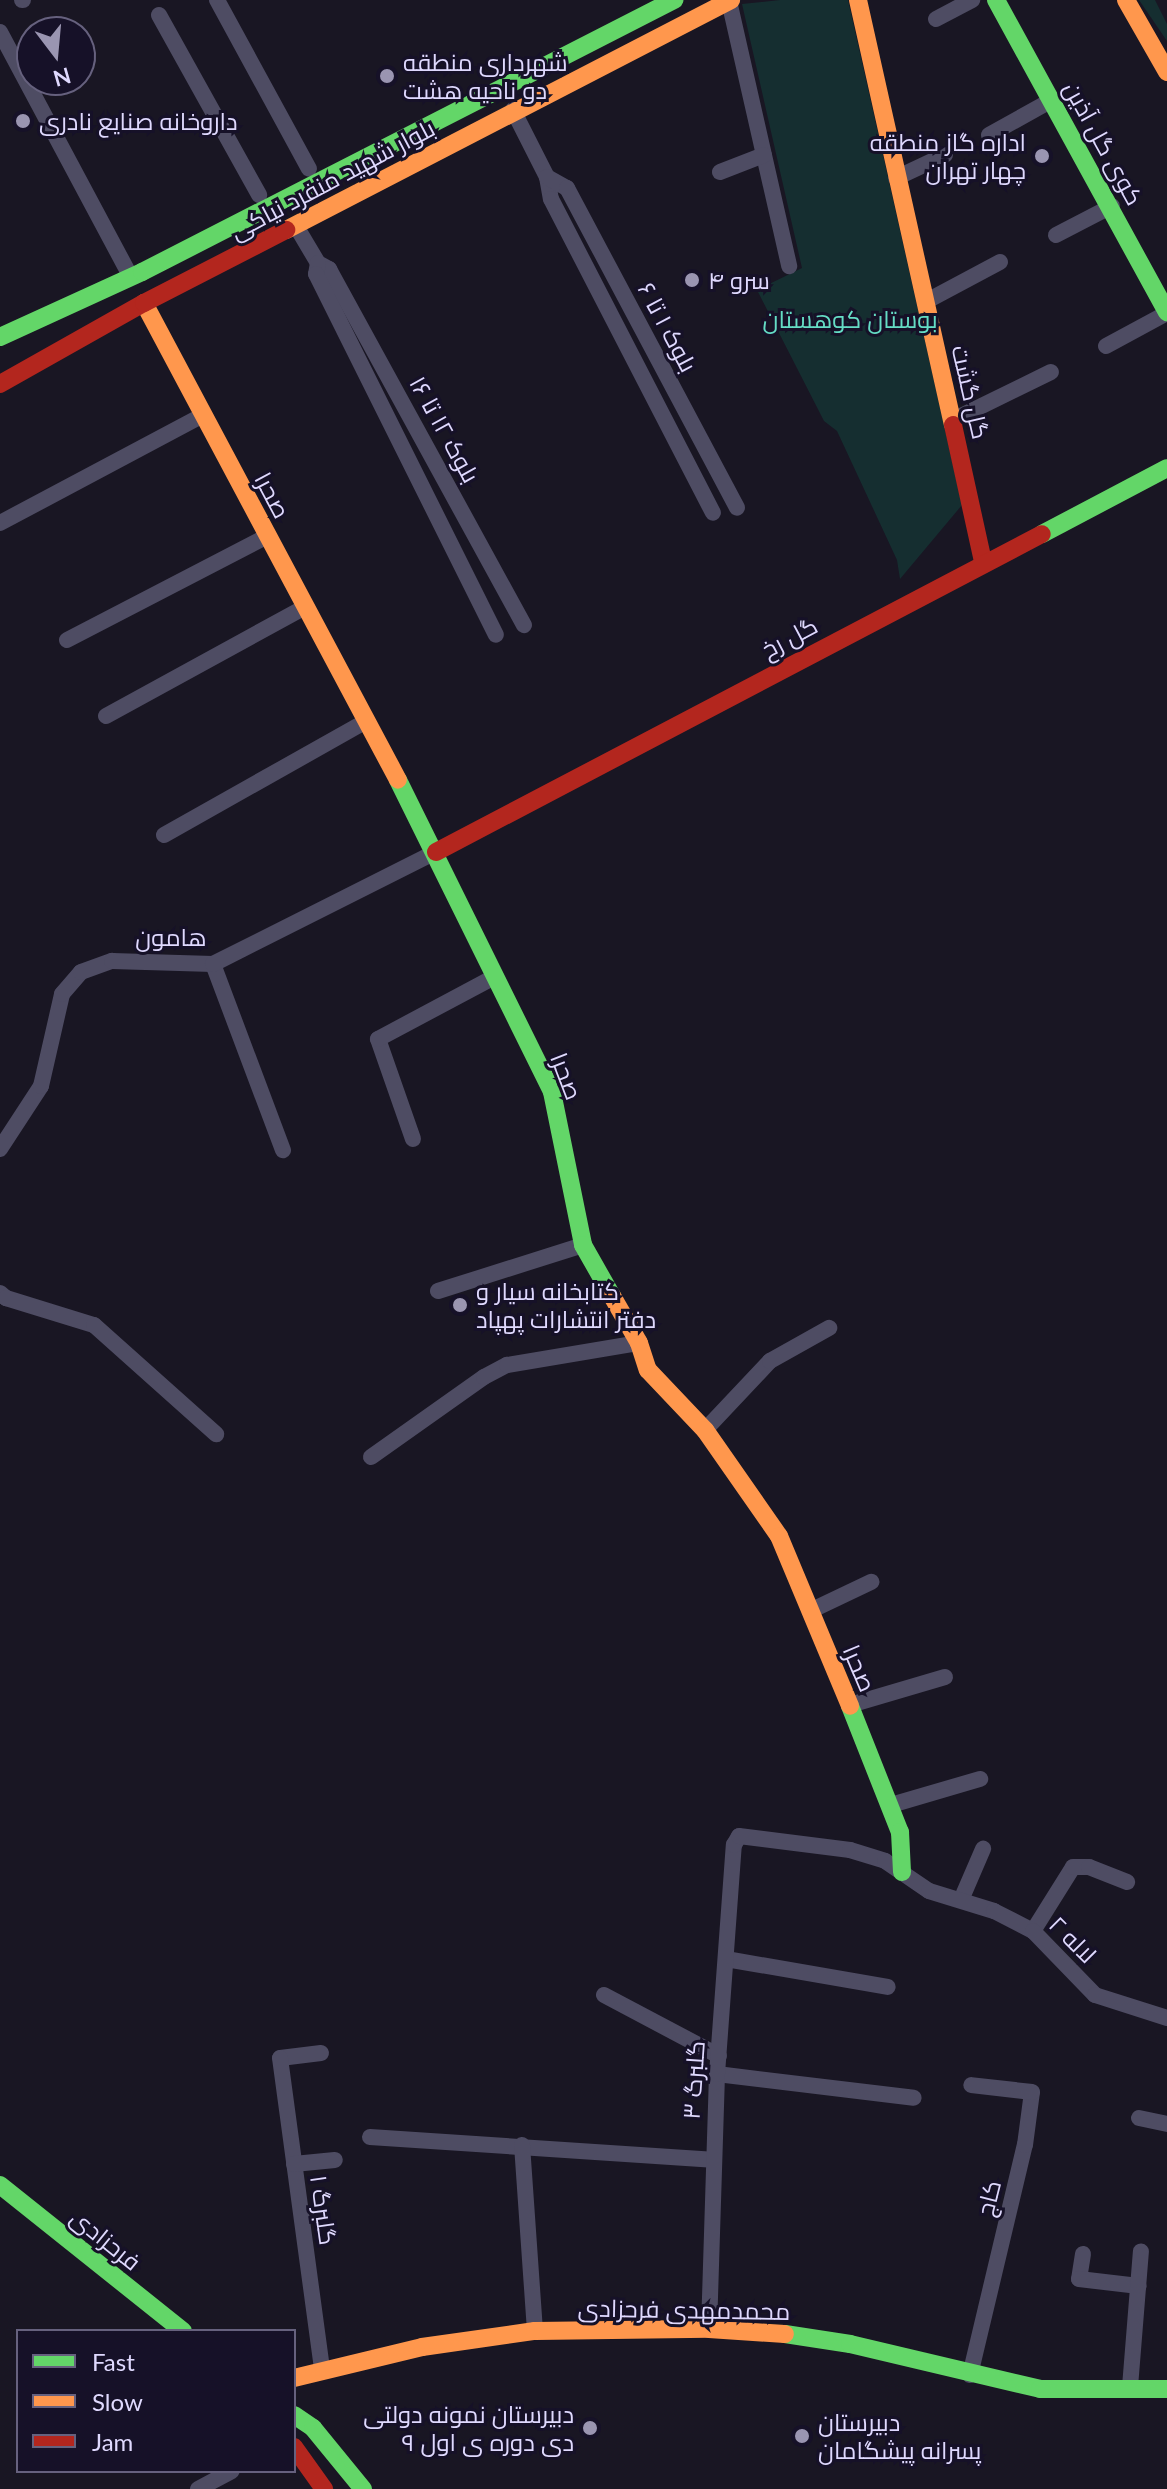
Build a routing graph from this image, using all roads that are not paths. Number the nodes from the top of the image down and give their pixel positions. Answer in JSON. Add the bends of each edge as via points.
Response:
{"nodes":[{"id":1,"x":217,"y":0,"type":"edge"},
{"id":2,"x":858,"y":0,"type":"edge"},
{"id":3,"x":972,"y":0,"type":"edge"},
{"id":4,"x":996,"y":0,"type":"edge"},
{"id":5,"x":1126,"y":0,"type":"edge"},
{"id":6,"x":730,"y":1,"type":"edge"},
{"id":7,"x":670,"y":2,"type":"edge"},
{"id":8,"x":159,"y":15,"type":"dead end"},
{"id":9,"x":936,"y":19,"type":"dead end"},
{"id":10,"x":0,"y":32,"type":"edge"},
{"id":11,"x":1167,"y":72,"type":"edge"},
{"id":12,"x":1052,"y":100,"type":"junction"},
{"id":13,"x":513,"y":110,"type":"junction"},
{"id":14,"x":989,"y":135,"type":"dead end"},
{"id":15,"x":764,"y":155,"type":"junction"},
{"id":16,"x":945,"y":155,"type":"dead end"},
{"id":17,"x":309,"y":169,"type":"junction"},
{"id":18,"x":720,"y":172,"type":"dead end"},
{"id":19,"x":547,"y":177,"type":"junction"},
{"id":20,"x":896,"y":178,"type":"junction"},
{"id":21,"x":259,"y":195,"type":"junction"},
{"id":22,"x":1112,"y":206,"type":"junction"},
{"id":23,"x":296,"y":226,"type":"junction"},
{"id":24,"x":1056,"y":235,"type":"dead end"},
{"id":25,"x":1000,"y":262,"type":"dead end"},
{"id":26,"x":318,"y":263,"type":"junction"},
{"id":27,"x":789,"y":266,"type":"dead end"},
{"id":28,"x":136,"y":274,"type":"junction"},
{"id":29,"x":925,"y":302,"type":"junction"},
{"id":30,"x":144,"y":303,"type":"junction"},
{"id":31,"x":1167,"y":312,"type":"edge"},
{"id":32,"x":0,"y":337,"type":"edge"},
{"id":33,"x":1106,"y":346,"type":"dead end"},
{"id":34,"x":1051,"y":372,"type":"dead end"},
{"id":35,"x":0,"y":384,"type":"edge"},
{"id":36,"x":203,"y":415,"type":"junction"},
{"id":37,"x":953,"y":420,"type":"junction"},
{"id":38,"x":1167,"y":468,"type":"edge"},
{"id":39,"x":737,"y":508,"type":"dead end"},
{"id":40,"x":713,"y":513,"type":"dead end"},
{"id":41,"x":0,"y":523,"type":"edge"},
{"id":42,"x":268,"y":536,"type":"junction"},
{"id":43,"x":983,"y":562,"type":"junction"},
{"id":44,"x":305,"y":607,"type":"junction"},
{"id":45,"x":524,"y":625,"type":"dead end"},
{"id":46,"x":496,"y":635,"type":"dead end"},
{"id":47,"x":67,"y":640,"type":"dead end"},
{"id":48,"x":106,"y":716,"type":"dead end"},
{"id":49,"x":366,"y":721,"type":"junction"},
{"id":50,"x":164,"y":835,"type":"dead end"},
{"id":51,"x":436,"y":852,"type":"junction"},
{"id":52,"x":213,"y":964,"type":"junction"},
{"id":53,"x":494,"y":977,"type":"junction"},
{"id":54,"x":413,"y":1139,"type":"dead end"},
{"id":55,"x":0,"y":1149,"type":"edge"},
{"id":56,"x":283,"y":1150,"type":"dead end"},
{"id":57,"x":583,"y":1245,"type":"junction"},
{"id":58,"x":438,"y":1291,"type":"dead end"},
{"id":59,"x":0,"y":1293,"type":"edge"},
{"id":60,"x":829,"y":1328,"type":"dead end"},
{"id":61,"x":639,"y":1343,"type":"junction"},
{"id":62,"x":705,"y":1430,"type":"junction"},
{"id":63,"x":216,"y":1434,"type":"dead end"},
{"id":64,"x":371,"y":1457,"type":"dead end"},
{"id":65,"x":871,"y":1582,"type":"dead end"},
{"id":66,"x":810,"y":1611,"type":"junction"},
{"id":67,"x":945,"y":1677,"type":"dead end"},
{"id":68,"x":850,"y":1705,"type":"junction"},
{"id":69,"x":980,"y":1779,"type":"dead end"},
{"id":70,"x":891,"y":1805,"type":"junction"},
{"id":71,"x":739,"y":1836,"type":"joint"},
{"id":72,"x":983,"y":1849,"type":"dead end"},
{"id":73,"x":902,"y":1872,"type":"junction"},
{"id":74,"x":1127,"y":1882,"type":"dead end"},
{"id":75,"x":961,"y":1900,"type":"junction"},
{"id":76,"x":1033,"y":1931,"type":"junction"},
{"id":77,"x":726,"y":1959,"type":"junction"},
{"id":78,"x":888,"y":1987,"type":"dead end"},
{"id":79,"x":604,"y":1995,"type":"dead end"},
{"id":80,"x":1167,"y":2018,"type":"edge"},
{"id":81,"x":321,"y":2053,"type":"dead end"},
{"id":82,"x":719,"y":2056,"type":"junction"},
{"id":83,"x":717,"y":2074,"type":"junction"},
{"id":84,"x":971,"y":2085,"type":"dead end"},
{"id":85,"x":914,"y":2098,"type":"dead end"},
{"id":86,"x":1139,"y":2118,"type":"dead end"},
{"id":87,"x":1167,"y":2124,"type":"edge"},
{"id":88,"x":370,"y":2137,"type":"dead end"},
{"id":89,"x":522,"y":2145,"type":"junction"},
{"id":90,"x":335,"y":2160,"type":"dead end"},
{"id":91,"x":712,"y":2160,"type":"junction"},
{"id":92,"x":294,"y":2164,"type":"junction"},
{"id":93,"x":0,"y":2185,"type":"edge"},
{"id":94,"x":1141,"y":2251,"type":"dead end"},
{"id":95,"x":1083,"y":2254,"type":"dead end"},
{"id":96,"x":1139,"y":2286,"type":"junction"},
{"id":97,"x":180,"y":2329,"type":"edge"},
{"id":98,"x":709,"y":2329,"type":"junction"},
{"id":99,"x":535,"y":2331,"type":"junction"},
{"id":100,"x":322,"y":2368,"type":"junction"},
{"id":101,"x":970,"y":2375,"type":"junction"},
{"id":102,"x":296,"y":2377,"type":"edge"},
{"id":103,"x":1130,"y":2387,"type":"junction"},
{"id":104,"x":1167,"y":2389,"type":"edge"},
{"id":105,"x":296,"y":2416,"type":"edge"},
{"id":106,"x":296,"y":2450,"type":"edge"},
{"id":107,"x":228,"y":2473,"type":"edge"},
{"id":108,"x":198,"y":2489,"type":"edge"},
{"id":109,"x":324,"y":2489,"type":"edge"},
{"id":110,"x":363,"y":2489,"type":"edge"}],
"edges":[{"from":1,"to":17,"type":"street"},
{"from":2,"to":20,"type":"main road","name":"گل گشت"},
{"from":3,"to":9,"type":"street"},
{"from":4,"to":12,"type":"main road","name":"کوی گل آذین"},
{"from":5,"to":11,"type":"main road"},
{"from":6,"to":13,"type":"main road","name":"بلوار شهید منفرد نیاکی"},
{"from":6,"to":15,"type":"street"},
{"from":7,"to":17,"type":"main road","via":[[593,23]]},
{"from":7,"to":28,"type":"main road","name":"بلوار شهید منفرد نیاکی"},
{"from":8,"to":21,"type":"street"},
{"from":10,"to":28,"type":"street"},
{"from":12,"to":14,"type":"street"},
{"from":12,"to":22,"type":"main road","name":"کوی گل آذین"},
{"from":13,"to":19,"type":"street"},
{"from":13,"to":23,"type":"main road","name":"بلوار شهید منفرد نیاکی"},
{"from":15,"to":18,"type":"street"},
{"from":15,"to":27,"type":"street"},
{"from":16,"to":20,"type":"street"},
{"from":17,"to":21,"type":"main road"},
{"from":19,"to":39,"type":"street","name":"بلوک ۱ تا ۶","via":[[567,188]]},
{"from":19,"to":40,"type":"street","via":[[551,199]]},
{"from":20,"to":29,"type":"main road","name":"گل گشت"},
{"from":21,"to":28,"type":"main road","via":[[165,248]]},
{"from":22,"to":24,"type":"street"},
{"from":22,"to":31,"type":"main road","name":"کوی گل آذین"},
{"from":23,"to":26,"type":"street"},
{"from":23,"to":30,"type":"main road","name":"بلوار شهید منفرد نیاکی"},
{"from":25,"to":29,"type":"street"},
{"from":26,"to":45,"type":"street","name":"بلوک ۱۲ تا ۱۶","via":[[329,269]]},
{"from":26,"to":46,"type":"street","via":[[316,274]]},
{"from":28,"to":32,"type":"main road","name":"بلوار شهید منفرد نیاکی"},
{"from":29,"to":37,"type":"main road","name":"گل گشت"},
{"from":30,"to":35,"type":"main road","name":"بلوار شهید منفرد نیاکی"},
{"from":30,"to":36,"type":"main road","name":"صحرا"},
{"from":31,"to":33,"type":"street"},
{"from":34,"to":37,"type":"street"},
{"from":36,"to":41,"type":"street"},
{"from":36,"to":42,"type":"main road","name":"صحرا"},
{"from":37,"to":43,"type":"main road","name":"گل گشت"},
{"from":38,"to":43,"type":"main road","name":"گل رخ"},
{"from":42,"to":44,"type":"main road","name":"صحرا"},
{"from":42,"to":47,"type":"street"},
{"from":43,"to":51,"type":"main road","name":"گل رخ"},
{"from":44,"to":48,"type":"street"},
{"from":44,"to":49,"type":"main road","name":"صحرا"},
{"from":49,"to":50,"type":"street"},
{"from":49,"to":51,"type":"main road","name":"صحرا"},
{"from":51,"to":52,"type":"street","name":"هامون"},
{"from":51,"to":53,"type":"main road","name":"صحرا"},
{"from":52,"to":55,"type":"street","name":"هامون","via":[[112,961],[81,972],[62,994],[41,1086]]},
{"from":52,"to":56,"type":"street"},
{"from":53,"to":54,"type":"street","via":[[378,1039]]},
{"from":53,"to":57,"type":"main road","name":"صحرا","via":[[552,1092]]},
{"from":57,"to":58,"type":"street"},
{"from":57,"to":61,"type":"main road","name":"صحرا"},
{"from":59,"to":63,"type":"street","via":[[94,1325]]},
{"from":60,"to":62,"type":"street","via":[[770,1361]]},
{"from":61,"to":62,"type":"main road","name":"صحرا","via":[[648,1370]]},
{"from":61,"to":64,"type":"street","via":[[507,1365]]},
{"from":62,"to":66,"type":"main road","name":"صحرا","via":[[779,1536]]},
{"from":65,"to":66,"type":"street"},
{"from":66,"to":68,"type":"main road","name":"صحرا"},
{"from":67,"to":68,"type":"street"},
{"from":68,"to":70,"type":"main road","name":"صحرا"},
{"from":69,"to":70,"type":"street"},
{"from":70,"to":73,"type":"main road","name":"صحرا","via":[[900,1832]]},
{"from":71,"to":73,"type":"street","name":"لاله ۲","via":[[850,1850]]},
{"from":71,"to":77,"type":"street","name":"گلبرگ ۳","via":[[734,1845]]},
{"from":72,"to":75,"type":"street"},
{"from":73,"to":75,"type":"street","name":"لاله ۲","via":[[929,1891]]},
{"from":74,"to":76,"type":"street","via":[[1089,1867],[1073,1867]]},
{"from":75,"to":76,"type":"street","name":"لاله ۲"},
{"from":76,"to":80,"type":"street","name":"لاله ۲","via":[[1095,1995]]},
{"from":77,"to":78,"type":"street"},
{"from":77,"to":82,"type":"street","name":"گلبرگ ۳"},
{"from":79,"to":82,"type":"street"},
{"from":81,"to":92,"type":"street","name":"گلبرگ ۱","via":[[280,2058]]},
{"from":82,"to":83,"type":"street","name":"گلبرگ ۳"},
{"from":83,"to":85,"type":"street"},
{"from":83,"to":91,"type":"street","name":"گلبرگ ۳"},
{"from":84,"to":101,"type":"street","name":"کاج","via":[[1032,2092],[1025,2145]]},
{"from":86,"to":87,"type":"street"},
{"from":88,"to":89,"type":"street"},
{"from":89,"to":91,"type":"street"},
{"from":89,"to":99,"type":"street"},
{"from":90,"to":92,"type":"street"},
{"from":91,"to":98,"type":"street","name":"گلبرگ ۳"},
{"from":92,"to":100,"type":"street","name":"گلبرگ ۱"},
{"from":93,"to":97,"type":"main road","name":"فرحزادی"},
{"from":94,"to":96,"type":"street"},
{"from":95,"to":96,"type":"street","via":[[1079,2279]]},
{"from":96,"to":103,"type":"street"},
{"from":98,"to":99,"type":"main road","name":"محمدمهدی فرحزادی"},
{"from":98,"to":101,"type":"main road","name":"محمدمهدی فرحزادی","via":[[850,2344]]},
{"from":99,"to":100,"type":"main road","name":"محمدمهدی فرحزادی"},
{"from":100,"to":102,"type":"main road","name":"محمدمهدی فرحزادی"},
{"from":101,"to":103,"type":"main road","name":"محمدمهدی فرحزادی","via":[[1040,2389]]},
{"from":103,"to":104,"type":"main road","name":"محمدمهدی فرحزادی"},
{"from":105,"to":110,"type":"main road","via":[[313,2428]]},
{"from":106,"to":109,"type":"main road"},
{"from":107,"to":108,"type":"street"}]}
